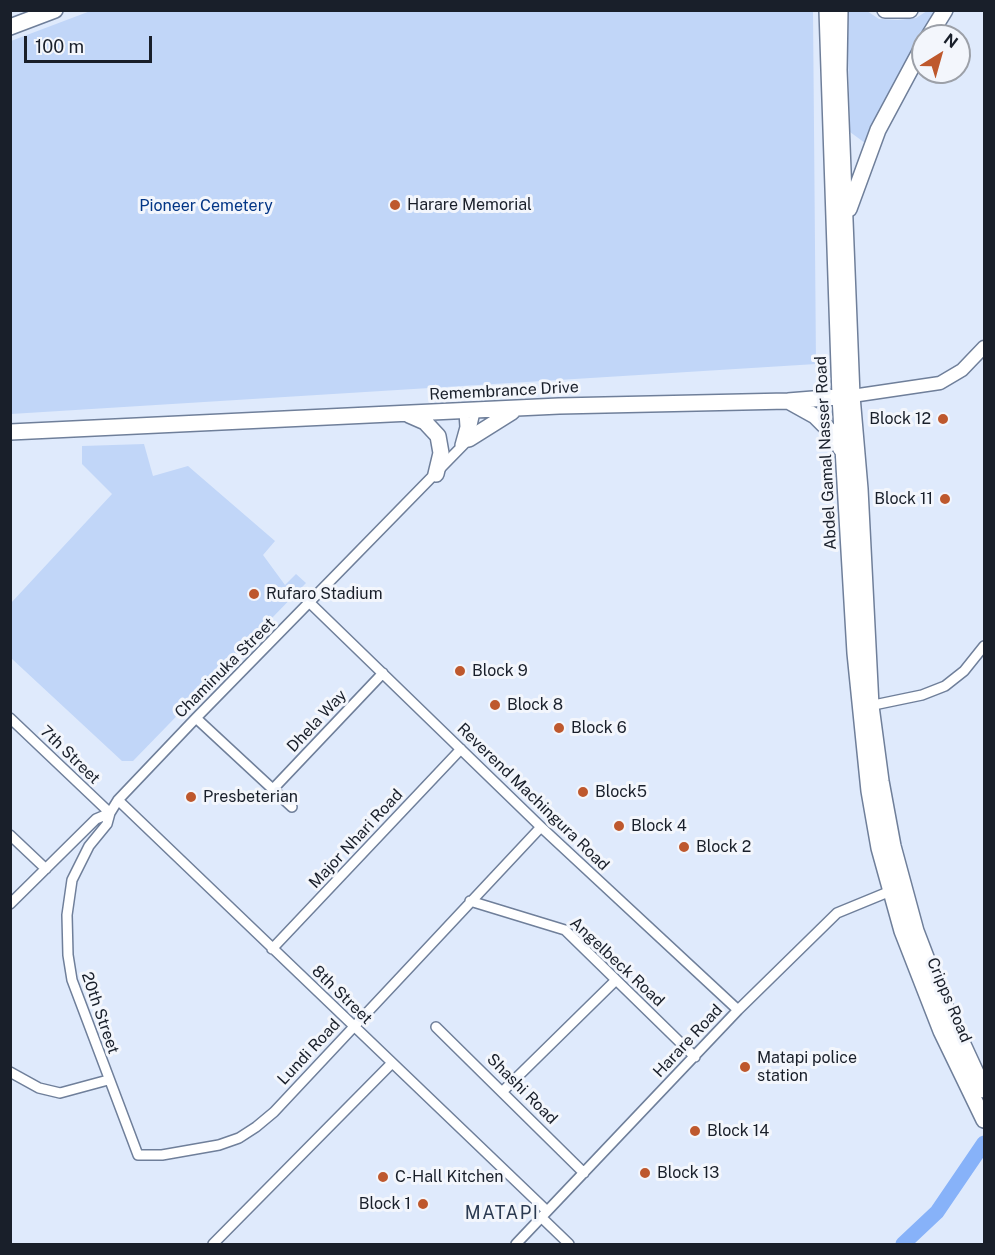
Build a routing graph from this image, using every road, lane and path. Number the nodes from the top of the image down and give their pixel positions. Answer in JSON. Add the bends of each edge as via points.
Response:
{"nodes":[{"id":1,"x":55,"y":10,"type":"edge"},
{"id":2,"x":826,"y":10,"type":"edge"},
{"id":3,"x":840,"y":10,"type":"edge"},
{"id":4,"x":885,"y":10,"type":"edge"},
{"id":5,"x":910,"y":10,"type":"edge"},
{"id":6,"x":945,"y":10,"type":"edge"},
{"id":7,"x":936,"y":24,"type":"edge"},
{"id":8,"x":10,"y":27,"type":"edge"},
{"id":9,"x":911,"y":68,"type":"edge"},
{"id":10,"x":846,"y":219,"type":"junction"},
{"id":11,"x":984,"y":347,"type":"edge"},
{"id":12,"x":846,"y":396,"type":"junction"},
{"id":13,"x":788,"y":401,"type":"junction"},
{"id":14,"x":515,"y":410,"type":"junction"},
{"id":15,"x":470,"y":412,"type":"junction"},
{"id":16,"x":406,"y":413,"type":"junction"},
{"id":17,"x":10,"y":432,"type":"edge"},
{"id":18,"x":464,"y":445,"type":"junction"},
{"id":19,"x":844,"y":458,"type":"junction"},
{"id":20,"x":436,"y":474,"type":"junction"},
{"id":21,"x":310,"y":603,"type":"junction"},
{"id":22,"x":984,"y":646,"type":"edge"},
{"id":23,"x":383,"y":673,"type":"junction"},
{"id":24,"x":865,"y":706,"type":"junction"},
{"id":25,"x":10,"y":718,"type":"edge"},
{"id":26,"x":196,"y":718,"type":"junction"},
{"id":27,"x":461,"y":749,"type":"junction"},
{"id":28,"x":273,"y":789,"type":"junction"},
{"id":29,"x":118,"y":800,"type":"junction"},
{"id":30,"x":292,"y":807,"type":"dead end"},
{"id":31,"x":110,"y":813,"type":"junction"},
{"id":32,"x":541,"y":827,"type":"junction"},
{"id":33,"x":10,"y":835,"type":"edge"},
{"id":34,"x":46,"y":869,"type":"junction"},
{"id":35,"x":898,"y":889,"type":"junction"},
{"id":36,"x":470,"y":901,"type":"junction"},
{"id":37,"x":10,"y":904,"type":"edge"},
{"id":38,"x":272,"y":949,"type":"junction"},
{"id":39,"x":616,"y":980,"type":"junction"},
{"id":40,"x":738,"y":1010,"type":"junction"},
{"id":41,"x":354,"y":1027,"type":"junction"},
{"id":42,"x":436,"y":1027,"type":"dead end"},
{"id":43,"x":695,"y":1057,"type":"junction"},
{"id":44,"x":391,"y":1064,"type":"junction"},
{"id":45,"x":10,"y":1072,"type":"edge"},
{"id":46,"x":108,"y":1080,"type":"junction"},
{"id":47,"x":984,"y":1090,"type":"edge"},
{"id":48,"x":504,"y":1091,"type":"junction"},
{"id":49,"x":984,"y":1120,"type":"edge"},
{"id":50,"x":138,"y":1155,"type":"joint"},
{"id":51,"x":584,"y":1173,"type":"junction"},
{"id":52,"x":544,"y":1214,"type":"junction"},
{"id":53,"x":213,"y":1245,"type":"edge"},
{"id":54,"x":516,"y":1245,"type":"edge"},
{"id":55,"x":569,"y":1245,"type":"edge"}],
"edges":[{"from":1,"to":8,"type":"main road"},
{"from":2,"to":12,"type":"main road","name":"Abdel Gamal Nasser Road"},
{"from":3,"to":10,"type":"main road","name":"Abdel Gamal Nasser Road"},
{"from":4,"to":5,"type":"main road"},
{"from":6,"to":7,"type":"main road"},
{"from":9,"to":10,"type":"main road","via":[[878,129]]},
{"from":10,"to":12,"type":"main road","name":"Abdel Gamal Nasser Road"},
{"from":11,"to":12,"type":"street","name":"Remembrance Drive","via":[[962,370],[940,383]]},
{"from":12,"to":13,"type":"main road","name":"Remembrance Drive"},
{"from":12,"to":19,"type":"main road","name":"Abdel Gamal Nasser Road"},
{"from":12,"to":24,"type":"main road","name":"Abdel Gamal Nasser Road","via":[[860,489]]},
{"from":13,"to":14,"type":"main road","name":"Remembrance Drive"},
{"from":13,"to":19,"type":"main road","via":[[834,434]]},
{"from":14,"to":15,"type":"main road","name":"Remembrance Drive"},
{"from":14,"to":18,"type":"main road"},
{"from":15,"to":16,"type":"main road","name":"Remembrance Drive"},
{"from":15,"to":18,"type":"street"},
{"from":15,"to":18,"type":"street"},
{"from":16,"to":17,"type":"main road","name":"Remembrance Drive"},
{"from":16,"to":20,"type":"main road","via":[[425,422],[438,436],[441,453]]},
{"from":18,"to":20,"type":"street","name":"Chaminuka Street"},
{"from":19,"to":24,"type":"main road","name":"Abdel Gamal Nasser Road"},
{"from":20,"to":21,"type":"street","name":"Chaminuka Street"},
{"from":21,"to":23,"type":"street","name":"Reverend Machingura Road"},
{"from":21,"to":26,"type":"street","name":"Chaminuka Street"},
{"from":22,"to":24,"type":"street","via":[[945,686],[922,695]]},
{"from":23,"to":27,"type":"street","name":"Reverend Machingura Road"},
{"from":23,"to":28,"type":"street","name":"Dhela Way"},
{"from":24,"to":35,"type":"main road","name":"Abdel Gamal Nasser Road","via":[[872,810]]},
{"from":25,"to":31,"type":"street","name":"7th Street"},
{"from":26,"to":28,"type":"street"},
{"from":26,"to":29,"type":"street","name":"Chaminuka Street"},
{"from":27,"to":32,"type":"street","name":"Reverend Machingura Road"},
{"from":27,"to":38,"type":"street","name":"Major Nhari Road"},
{"from":28,"to":30,"type":"street"},
{"from":29,"to":31,"type":"street","name":"Chaminuka Street"},
{"from":29,"to":38,"type":"street","name":"8th Street"},
{"from":31,"to":34,"type":"street","name":"Chaminuka Street","via":[[96,819]]},
{"from":31,"to":46,"type":"street","name":"20th Street","via":[[72,880],[67,915],[72,980]]},
{"from":32,"to":36,"type":"street","name":"Lundi Road"},
{"from":32,"to":40,"type":"street","name":"Reverend Machingura Road"},
{"from":33,"to":34,"type":"street"},
{"from":34,"to":37,"type":"street","name":"Chaminuka Street"},
{"from":35,"to":40,"type":"street","name":"Harare Road","via":[[837,913]]},
{"from":35,"to":47,"type":"main road","name":"Cripps Road","via":[[933,979]]},
{"from":35,"to":49,"type":"main road","name":"Cripps Road","via":[[902,931]]},
{"from":36,"to":39,"type":"street","name":"Angelbeck Road","via":[[565,930]]},
{"from":36,"to":41,"type":"street","name":"Lundi Road"},
{"from":38,"to":41,"type":"street","name":"8th Street"},
{"from":39,"to":43,"type":"street","name":"Angelbeck Road"},
{"from":39,"to":48,"type":"street"},
{"from":40,"to":43,"type":"street","name":"Harare Road"},
{"from":41,"to":44,"type":"street","name":"8th Street"},
{"from":41,"to":50,"type":"street","name":"Lundi Road","via":[[274,1112],[239,1138],[162,1155]]},
{"from":42,"to":48,"type":"street","name":"Shashi Road"},
{"from":43,"to":51,"type":"street","name":"Harare Road"},
{"from":44,"to":52,"type":"street","name":"8th Street"},
{"from":44,"to":53,"type":"street"},
{"from":45,"to":46,"type":"street","via":[[39,1088],[60,1093]]},
{"from":46,"to":50,"type":"street","name":"20th Street"},
{"from":48,"to":51,"type":"street","name":"Shashi Road"},
{"from":51,"to":52,"type":"street","name":"Harare Road"},
{"from":52,"to":54,"type":"street","name":"Harare Road"},
{"from":52,"to":55,"type":"street","name":"8th Street"}]}
